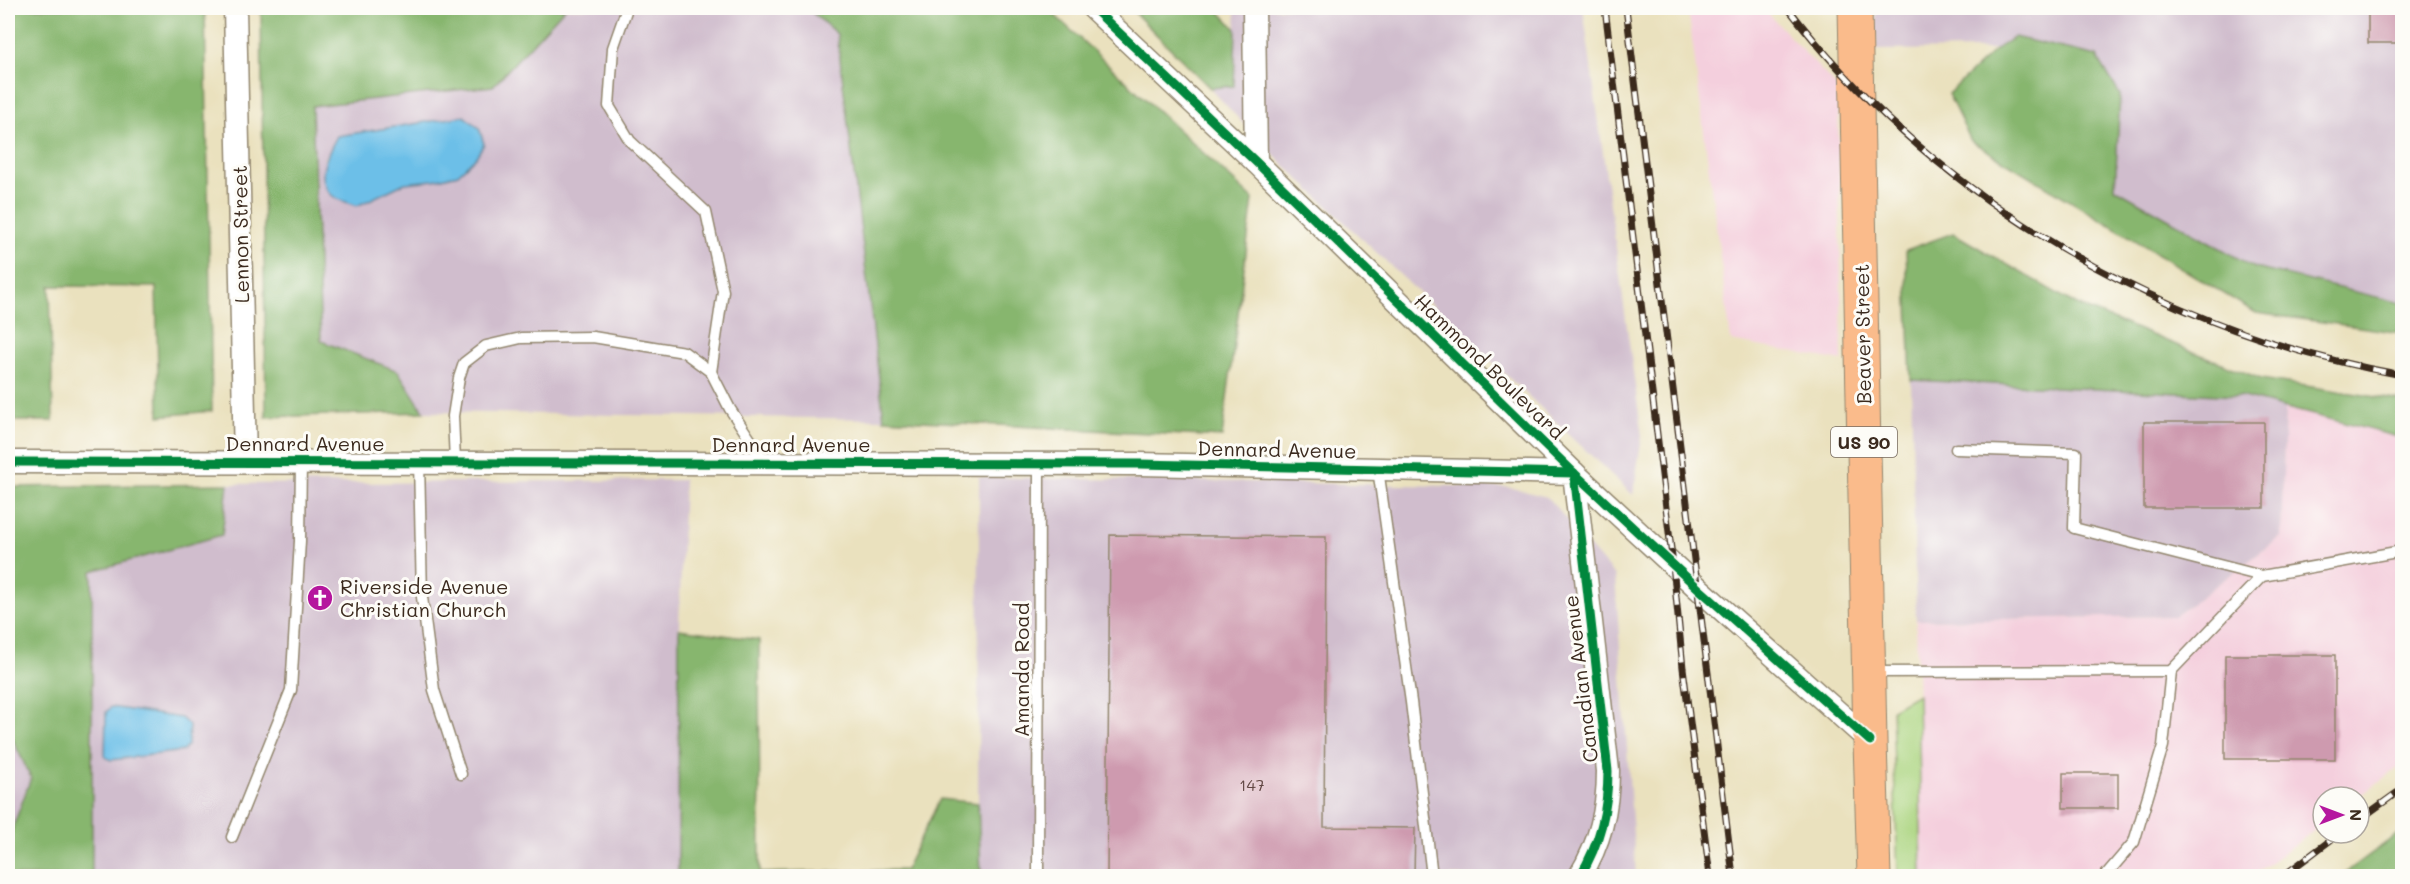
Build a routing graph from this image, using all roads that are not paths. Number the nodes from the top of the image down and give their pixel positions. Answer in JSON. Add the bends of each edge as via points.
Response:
{"nodes":[{"id":1,"x":235,"y":8,"type":"edge"},
{"id":2,"x":627,"y":8,"type":"edge"},
{"id":3,"x":1093,"y":8,"type":"edge"},
{"id":4,"x":1254,"y":8,"type":"edge"},
{"id":5,"x":1855,"y":8,"type":"edge"},
{"id":6,"x":1256,"y":162,"type":"junction"},
{"id":7,"x":711,"y":372,"type":"junction"},
{"id":8,"x":1956,"y":449,"type":"dead end"},
{"id":9,"x":245,"y":461,"type":"junction"},
{"id":10,"x":301,"y":461,"type":"junction"},
{"id":11,"x":419,"y":461,"type":"junction"},
{"id":12,"x":8,"y":462,"type":"edge"},
{"id":13,"x":455,"y":462,"type":"junction"},
{"id":14,"x":765,"y":462,"type":"junction"},
{"id":15,"x":1040,"y":463,"type":"junction"},
{"id":16,"x":1378,"y":469,"type":"junction"},
{"id":17,"x":1574,"y":473,"type":"junction"},
{"id":18,"x":2403,"y":551,"type":"edge"},
{"id":19,"x":2262,"y":576,"type":"junction"},
{"id":20,"x":2171,"y":671,"type":"junction"},
{"id":21,"x":1868,"y":672,"type":"junction"},
{"id":22,"x":1870,"y":741,"type":"junction"},
{"id":23,"x":460,"y":774,"type":"dead end"},
{"id":24,"x":232,"y":837,"type":"dead end"},
{"id":25,"x":1038,"y":876,"type":"edge"},
{"id":26,"x":1432,"y":876,"type":"edge"},
{"id":27,"x":1580,"y":876,"type":"edge"},
{"id":28,"x":1874,"y":876,"type":"edge"},
{"id":29,"x":2105,"y":876,"type":"edge"}],
"edges":[{"from":1,"to":9,"type":"street","name":"Lennon Street"},
{"from":2,"to":7,"type":"lane","via":[[613,48],[609,106],[630,141],[706,212],[723,291]]},
{"from":3,"to":6,"type":"street","name":"Hammond Boulevard"},
{"from":4,"to":6,"type":"street"},
{"from":5,"to":21,"type":"main road","name":"Beaver Street","number":"US 90"},
{"from":6,"to":17,"type":"street","name":"Hammond Boulevard"},
{"from":7,"to":13,"type":"lane","via":[[684,352],[593,337],[521,338],[486,346],[464,363],[459,378],[453,416]]},
{"from":7,"to":14,"type":"lane"},
{"from":8,"to":19,"type":"lane","via":[[2076,453],[2074,528]]},
{"from":9,"to":10,"type":"street","name":"Dennard Avenue"},
{"from":9,"to":12,"type":"street","name":"Dennard Avenue"},
{"from":10,"to":11,"type":"street","name":"Dennard Avenue"},
{"from":10,"to":24,"type":"lane","via":[[291,690]]},
{"from":11,"to":13,"type":"street","name":"Dennard Avenue"},
{"from":11,"to":23,"type":"lane","via":[[423,597],[434,690]]},
{"from":13,"to":14,"type":"street","name":"Dennard Avenue"},
{"from":14,"to":15,"type":"street","name":"Dennard Avenue"},
{"from":15,"to":16,"type":"street","name":"Dennard Avenue"},
{"from":15,"to":25,"type":"lane","name":"Amanda Road"},
{"from":16,"to":17,"type":"street","name":"Dennard Avenue"},
{"from":16,"to":26,"type":"lane"},
{"from":17,"to":22,"type":"street","name":"Hammond Boulevard"},
{"from":17,"to":27,"type":"street","name":"Canadian Avenue","via":[[1608,771],[1604,820]]},
{"from":18,"to":19,"type":"lane"},
{"from":19,"to":20,"type":"lane"},
{"from":20,"to":21,"type":"lane"},
{"from":20,"to":29,"type":"lane","via":[[2163,746],[2134,842]]},
{"from":21,"to":22,"type":"main road","name":"Beaver Street","number":"US 90"},
{"from":22,"to":28,"type":"main road","name":"Beaver Street","number":"US 90"}]}
